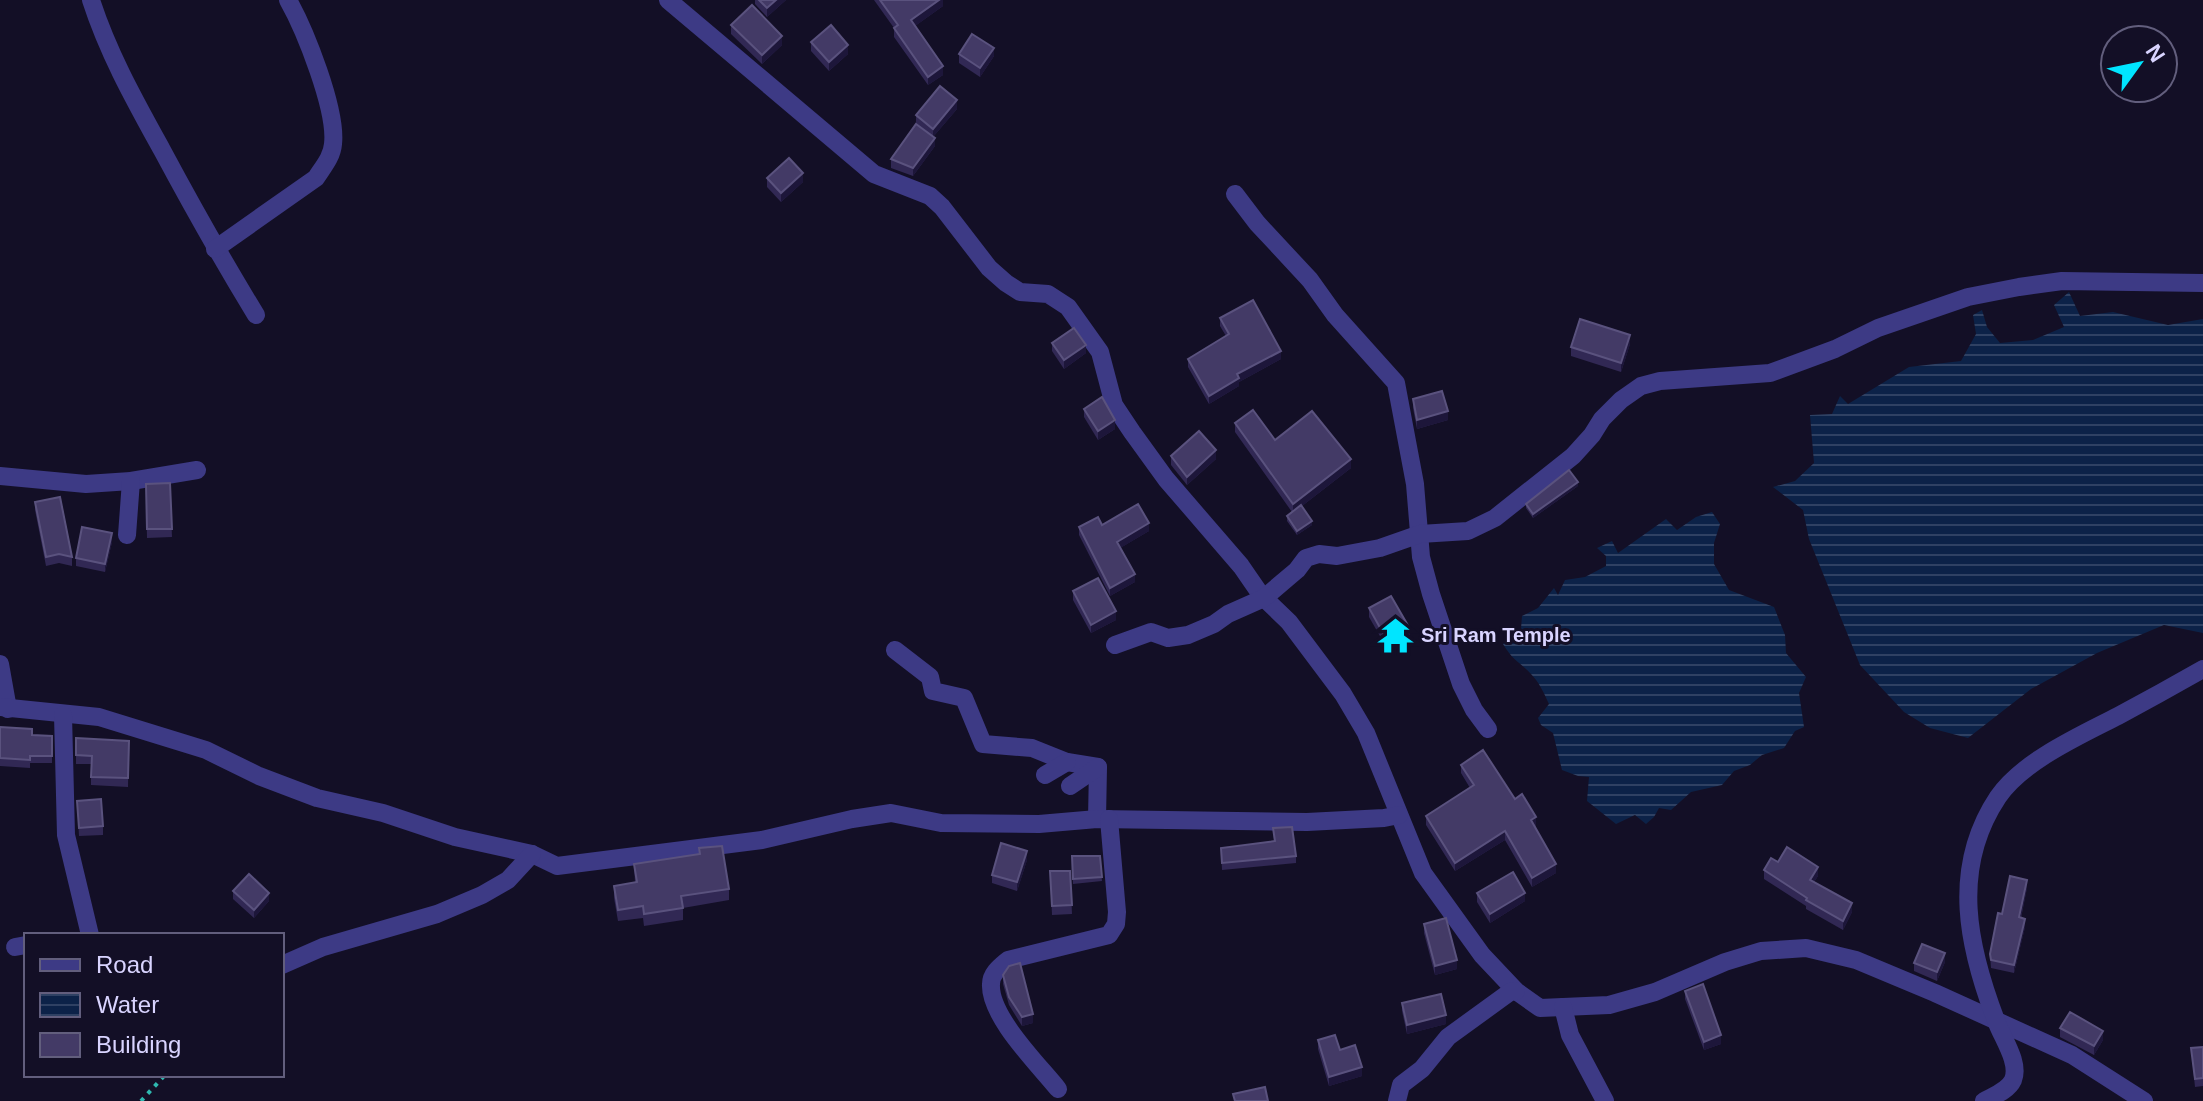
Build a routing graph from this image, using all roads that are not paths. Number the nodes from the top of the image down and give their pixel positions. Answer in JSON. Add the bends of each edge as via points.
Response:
{"nodes":[{"id":1,"x":91,"y":0,"type":"edge"},
{"id":2,"x":288,"y":0,"type":"edge"},
{"id":3,"x":668,"y":0,"type":"edge"},
{"id":4,"x":1235,"y":194,"type":"dead end"},
{"id":5,"x":215,"y":249,"type":"junction"},
{"id":6,"x":2203,"y":283,"type":"edge"},
{"id":7,"x":256,"y":315,"type":"dead end"},
{"id":8,"x":197,"y":470,"type":"dead end"},
{"id":9,"x":0,"y":476,"type":"edge"},
{"id":10,"x":131,"y":481,"type":"junction"},
{"id":11,"x":1420,"y":534,"type":"junction"},
{"id":12,"x":127,"y":535,"type":"dead end"},
{"id":13,"x":1264,"y":598,"type":"junction"},
{"id":14,"x":1115,"y":645,"type":"dead end"},
{"id":15,"x":895,"y":650,"type":"dead end"},
{"id":16,"x":0,"y":664,"type":"edge"},
{"id":17,"x":2203,"y":669,"type":"edge"},
{"id":18,"x":4,"y":708,"type":"edge"},
{"id":19,"x":63,"y":715,"type":"junction"},
{"id":20,"x":1488,"y":729,"type":"dead end"},
{"id":21,"x":1067,"y":762,"type":"junction"},
{"id":22,"x":1098,"y":767,"type":"junction"},
{"id":23,"x":1045,"y":775,"type":"dead end"},
{"id":24,"x":1070,"y":786,"type":"dead end"},
{"id":25,"x":1399,"y":815,"type":"junction"},
{"id":26,"x":1103,"y":819,"type":"junction"},
{"id":27,"x":532,"y":854,"type":"junction"},
{"id":28,"x":90,"y":933,"type":"edge"},
{"id":29,"x":284,"y":964,"type":"edge"},
{"id":30,"x":1516,"y":991,"type":"junction"},
{"id":31,"x":1563,"y":1007,"type":"junction"},
{"id":32,"x":1996,"y":1021,"type":"junction"},
{"id":33,"x":2013,"y":1080,"type":"junction"},
{"id":34,"x":1058,"y":1089,"type":"dead end"},
{"id":35,"x":1397,"y":1101,"type":"edge"},
{"id":36,"x":1605,"y":1101,"type":"edge"},
{"id":37,"x":1984,"y":1101,"type":"edge"},
{"id":38,"x":2017,"y":1101,"type":"edge"},
{"id":39,"x":2144,"y":1101,"type":"edge"}],
"edges":[{"from":1,"to":5,"type":"street","via":[[128,88]]},
{"from":2,"to":5,"type":"street","via":[[319,76],[333,146],[316,178]]},
{"from":3,"to":13,"type":"street","via":[[874,174],[930,196],[1006,283],[1020,292],[1048,294],[1068,307],[1100,352],[1114,405],[1132,432]]},
{"from":4,"to":11,"type":"street","via":[[1396,383]]},
{"from":5,"to":7,"type":"street"},
{"from":6,"to":11,"type":"street","via":[[2062,281],[2019,287],[1968,297],[1878,328],[1770,373],[1641,386],[1602,419],[1573,456],[1495,518],[1468,531]]},
{"from":8,"to":10,"type":"street"},
{"from":9,"to":10,"type":"street","via":[[86,484]]},
{"from":10,"to":12,"type":"street"},
{"from":11,"to":13,"type":"street","via":[[1380,548],[1306,558]]},
{"from":11,"to":20,"type":"street","via":[[1439,626],[1461,684]]},
{"from":13,"to":14,"type":"street","via":[[1188,635],[1168,638],[1151,632]]},
{"from":13,"to":25,"type":"street","via":[[1289,622],[1352,708]]},
{"from":15,"to":21,"type":"street","via":[[930,677],[933,691],[964,698],[983,744],[1032,748]]},
{"from":16,"to":18,"type":"street"},
{"from":17,"to":32,"type":"street","via":[[2057,749],[2017,775],[1999,796],[1978,832],[1967,887],[1970,936]]},
{"from":18,"to":19,"type":"street"},
{"from":19,"to":27,"type":"street","via":[[99,717],[206,750],[317,798]]},
{"from":19,"to":28,"type":"street","via":[[66,835]]},
{"from":21,"to":22,"type":"street"},
{"from":21,"to":23,"type":"street"},
{"from":22,"to":24,"type":"street"},
{"from":22,"to":26,"type":"street"},
{"from":25,"to":26,"type":"street","via":[[1307,822]]},
{"from":25,"to":30,"type":"street","via":[[1423,873],[1482,955]]},
{"from":26,"to":27,"type":"street","via":[[941,823],[891,813],[762,840],[557,866]]},
{"from":26,"to":34,"type":"street","via":[[1117,912],[1109,935],[1008,960],[996,970],[991,985],[1010,1032]]},
{"from":27,"to":29,"type":"street","via":[[508,880],[482,895]]},
{"from":30,"to":31,"type":"street","via":[[1540,1008]]},
{"from":30,"to":35,"type":"street","via":[[1448,1037],[1401,1085]]},
{"from":31,"to":32,"type":"street","via":[[1609,1005],[1761,951],[1806,948],[1856,960]]},
{"from":31,"to":36,"type":"street","via":[[1570,1035]]},
{"from":32,"to":33,"type":"street","via":[[2012,1058]]},
{"from":32,"to":39,"type":"street","via":[[2072,1055]]},
{"from":33,"to":37,"type":"street"},
{"from":33,"to":38,"type":"street"}]}
